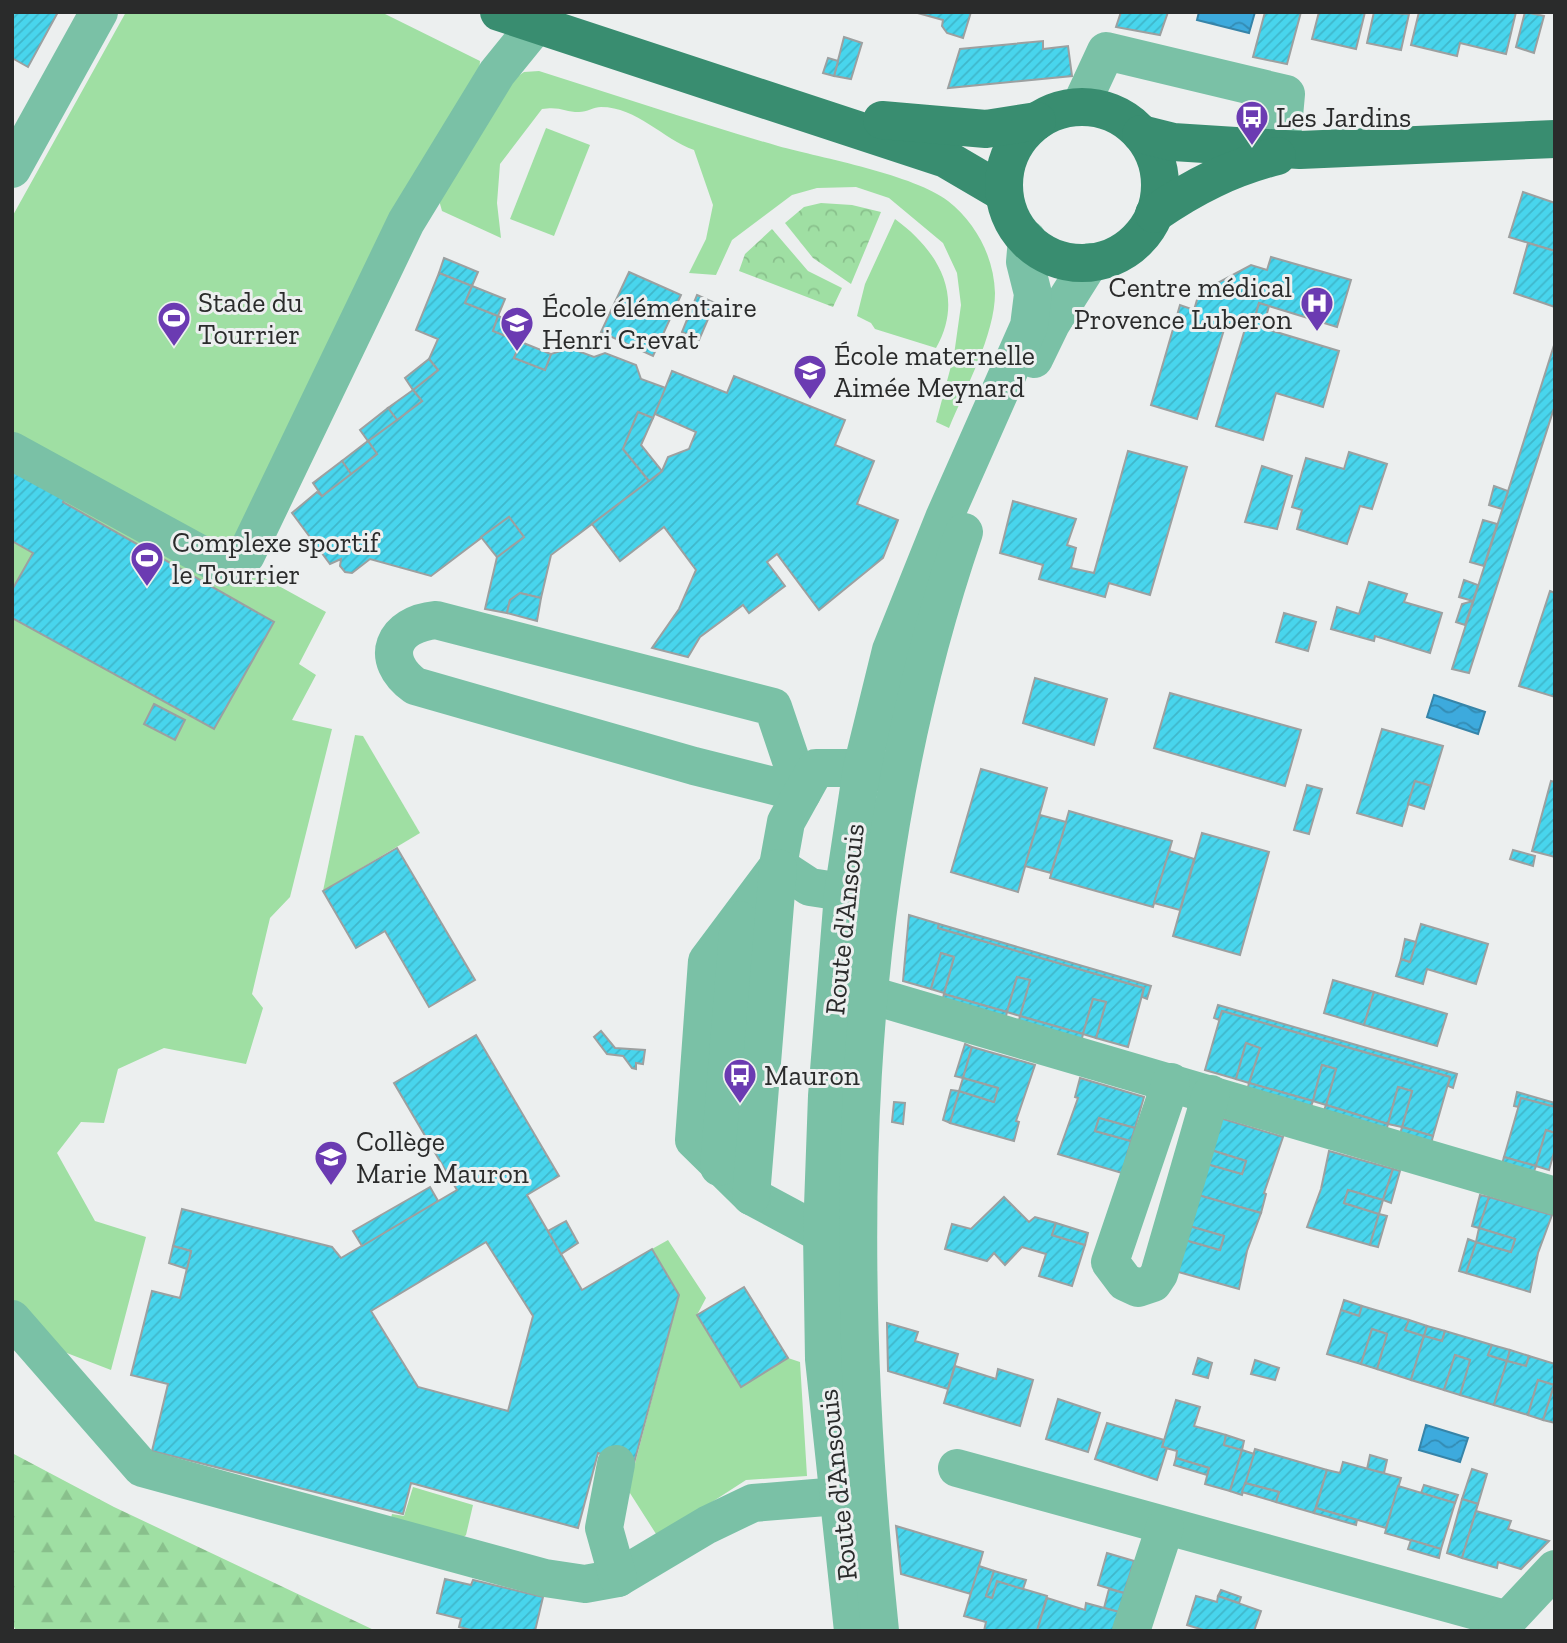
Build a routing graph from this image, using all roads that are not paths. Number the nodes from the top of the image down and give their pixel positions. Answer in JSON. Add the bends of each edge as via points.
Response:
{"nodes":[{"id":1,"x":99,"y":12,"type":"edge"},
{"id":2,"x":499,"y":12,"type":"edge"},
{"id":3,"x":538,"y":19,"type":"edge"},
{"id":4,"x":1080,"y":107,"type":"junction"},
{"id":5,"x":805,"y":112,"type":"junction"},
{"id":6,"x":1037,"y":121,"type":"junction"},
{"id":7,"x":1141,"y":134,"type":"junction"},
{"id":8,"x":1555,"y":139,"type":"edge"},
{"id":9,"x":1290,"y":149,"type":"junction"},
{"id":10,"x":12,"y":169,"type":"edge"},
{"id":11,"x":1004,"y":193,"type":"junction"},
{"id":12,"x":1154,"y":214,"type":"junction"},
{"id":13,"x":1027,"y":239,"type":"junction"},
{"id":14,"x":1090,"y":262,"type":"junction"},
{"id":15,"x":12,"y":452,"type":"edge"},
{"id":16,"x":862,"y":768,"type":"junction"},
{"id":17,"x":899,"y":776,"type":"junction"},
{"id":18,"x":802,"y":793,"type":"junction"},
{"id":19,"x":778,"y":866,"type":"junction"},
{"id":20,"x":843,"y":894,"type":"junction"},
{"id":21,"x":880,"y":897,"type":"junction"},
{"id":22,"x":870,"y":995,"type":"junction"},
{"id":23,"x":1171,"y":1082,"type":"junction"},
{"id":24,"x":1211,"y":1094,"type":"junction"},
{"id":25,"x":751,"y":1196,"type":"junction"},
{"id":26,"x":1555,"y":1196,"type":"edge"},
{"id":27,"x":840,"y":1231,"type":"junction"},
{"id":28,"x":12,"y":1319,"type":"edge"},
{"id":29,"x":616,"y":1464,"type":"dead end"},
{"id":30,"x":957,"y":1468,"type":"dead end"},
{"id":31,"x":853,"y":1494,"type":"junction"},
{"id":32,"x":1165,"y":1527,"type":"junction"},
{"id":33,"x":1555,"y":1569,"type":"edge"},
{"id":34,"x":618,"y":1578,"type":"junction"},
{"id":35,"x":1501,"y":1625,"type":"edge"},
{"id":36,"x":853,"y":1631,"type":"edge"},
{"id":37,"x":880,"y":1631,"type":"edge"},
{"id":38,"x":1132,"y":1631,"type":"edge"}],
"edges":[{"from":1,"to":10,"type":"street"},
{"from":2,"to":3,"type":"main road"},
{"from":3,"to":5,"type":"main road"},
{"from":3,"to":15,"type":"street","via":[[497,73],[407,222],[246,555],[224,567]]},
{"from":4,"to":6,"type":"main road"},
{"from":4,"to":7,"type":"main road","via":[[1103,109]]},
{"from":4,"to":9,"type":"street","via":[[1105,51],[1286,94]]},
{"from":5,"to":6,"type":"main road","via":[[948,128],[986,129]]},
{"from":5,"to":11,"type":"main road","via":[[946,159]]},
{"from":6,"to":11,"type":"main road","via":[[1011,152]]},
{"from":7,"to":9,"type":"main road","via":[[1172,142]]},
{"from":7,"to":12,"type":"main road","via":[[1159,172]]},
{"from":8,"to":9,"type":"main road"},
{"from":9,"to":12,"type":"main road","via":[[1191,188]]},
{"from":11,"to":13,"type":"main road","via":[[1012,218]]},
{"from":12,"to":14,"type":"main road","via":[[1129,247]]},
{"from":13,"to":14,"type":"main road","via":[[1045,254]]},
{"from":13,"to":16,"type":"street","name":"Route d'Ansouis","via":[[1025,262],[1033,294],[1029,326],[891,650]]},
{"from":14,"to":17,"type":"street","name":"Route d'Ansouis","via":[[1051,324],[992,450],[922,666]]},
{"from":16,"to":17,"type":"street"},
{"from":16,"to":18,"type":"street","via":[[816,768]]},
{"from":16,"to":20,"type":"street","name":"Route d'Ansouis"},
{"from":17,"to":21,"type":"street","name":"Route d'Ansouis"},
{"from":18,"to":18,"type":"street","via":[[415,686],[397,664],[396,640],[416,622],[436,620],[773,707]]},
{"from":18,"to":19,"type":"street","via":[[786,822]]},
{"from":19,"to":20,"type":"street","via":[[810,887]]},
{"from":19,"to":25,"type":"street"},
{"from":19,"to":25,"type":"street","via":[[739,920],[719,1167]]},
{"from":20,"to":21,"type":"street"},
{"from":20,"to":27,"type":"street","name":"Route d'Ansouis","via":[[827,1096]]},
{"from":21,"to":22,"type":"street","name":"Route d'Ansouis"},
{"from":22,"to":23,"type":"street"},
{"from":22,"to":27,"type":"street","name":"Route d'Ansouis"},
{"from":23,"to":24,"type":"street"},
{"from":23,"to":24,"type":"street","via":[[1110,1262],[1125,1283],[1138,1289],[1153,1283],[1159,1274]]},
{"from":24,"to":26,"type":"street"},
{"from":25,"to":27,"type":"street"},
{"from":27,"to":31,"type":"street","name":"Route d'Ansouis"},
{"from":28,"to":34,"type":"street","via":[[142,1468],[545,1578],[585,1584]]},
{"from":29,"to":34,"type":"street","via":[[604,1528]]},
{"from":30,"to":32,"type":"street"},
{"from":31,"to":34,"type":"street","via":[[753,1503],[706,1525]]},
{"from":31,"to":36,"type":"street","name":"Route d'Ansouis"},
{"from":31,"to":37,"type":"street","name":"Route d'Ansouis"},
{"from":32,"to":35,"type":"street"},
{"from":32,"to":38,"type":"street"},
{"from":33,"to":35,"type":"street"}]}
